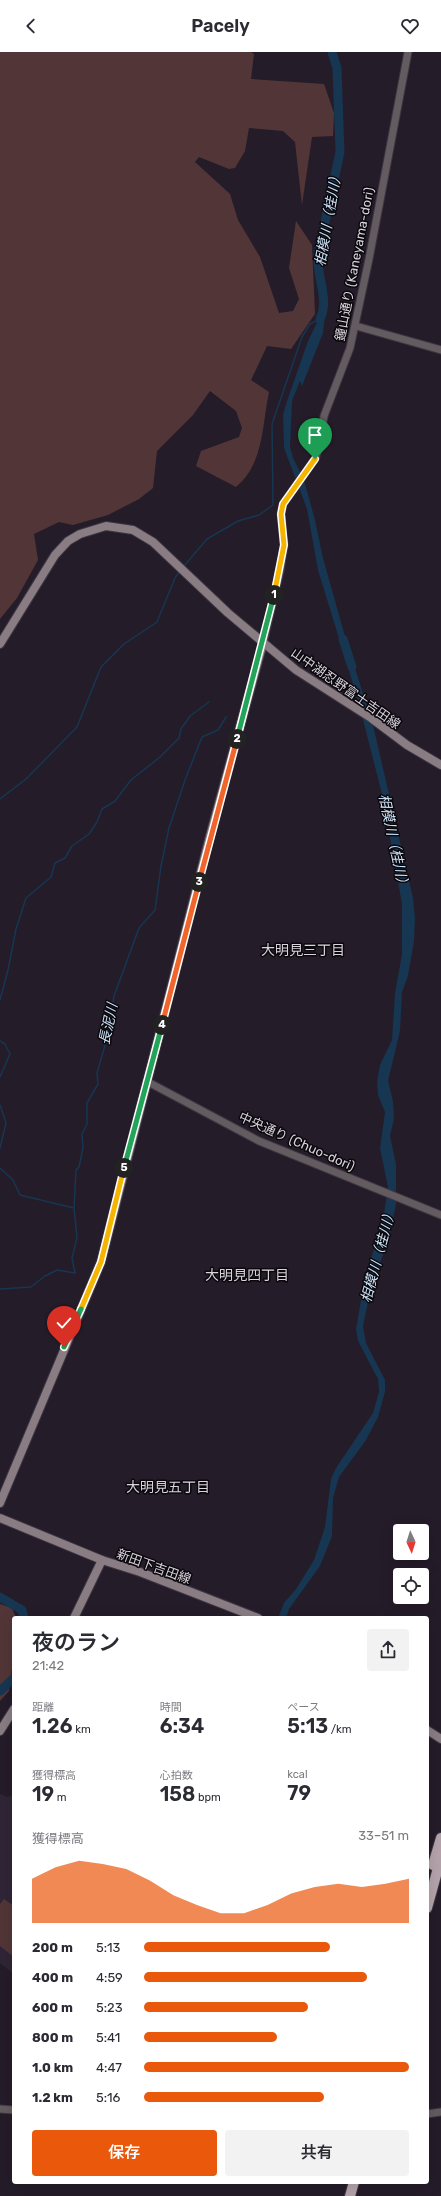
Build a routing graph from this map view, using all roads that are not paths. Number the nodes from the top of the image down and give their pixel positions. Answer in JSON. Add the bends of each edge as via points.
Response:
{"nodes":[{"id":1,"x":408,"y":52,"type":"edge"},
{"id":2,"x":356,"y":326,"type":"junction"},
{"id":3,"x":441,"y":350,"type":"edge"},
{"id":4,"x":263,"y":642,"type":"junction"},
{"id":5,"x":0,"y":644,"type":"edge"},
{"id":6,"x":441,"y":765,"type":"edge"},
{"id":7,"x":148,"y":1082,"type":"junction"},
{"id":8,"x":441,"y":1215,"type":"edge"},
{"id":9,"x":0,"y":1503,"type":"edge"},
{"id":10,"x":0,"y":1518,"type":"edge"},
{"id":11,"x":102,"y":1560,"type":"junction"},
{"id":12,"x":75,"y":1616,"type":"edge"},
{"id":13,"x":253,"y":1616,"type":"edge"},
{"id":14,"x":12,"y":1712,"type":"edge"},
{"id":15,"x":0,"y":1731,"type":"edge"},
{"id":16,"x":429,"y":1731,"type":"edge"},
{"id":17,"x":441,"y":1739,"type":"edge"},
{"id":18,"x":441,"y":1838,"type":"edge"},
{"id":19,"x":441,"y":1857,"type":"edge"},
{"id":20,"x":429,"y":1879,"type":"edge"},
{"id":21,"x":429,"y":1901,"type":"edge"},
{"id":22,"x":0,"y":2109,"type":"edge"},
{"id":23,"x":12,"y":2110,"type":"edge"},
{"id":24,"x":441,"y":2112,"type":"edge"},
{"id":25,"x":429,"y":2114,"type":"edge"},
{"id":26,"x":347,"y":2184,"type":"edge"},
{"id":27,"x":353,"y":2184,"type":"edge"},
{"id":28,"x":344,"y":2196,"type":"edge"},
{"id":29,"x":350,"y":2196,"type":"edge"}],
"edges":[{"from":1,"to":2,"type":"street","name":"鐘山通り (Kaneyama-dori)"},
{"from":2,"to":3,"type":"street"},
{"from":2,"to":4,"type":"street","name":"鐘山通り (Kaneyama-dori)","via":[[324,416],[320,448],[283,504],[281,514],[284,545]]},
{"from":4,"to":5,"type":"main road","name":"山中湖忍野富士吉田線","via":[[228,613],[153,542],[133,530],[106,526],[80,534],[55,555]]},
{"from":4,"to":6,"type":"main road","name":"山中湖忍野富士吉田線","via":[[296,670],[371,718],[406,745]]},
{"from":4,"to":7,"type":"main road","via":[[210,836]]},
{"from":7,"to":8,"type":"street","name":"中央通り (Chuo-dori)","via":[[259,1140]]},
{"from":7,"to":9,"type":"main road","via":[[101,1262]]},
{"from":10,"to":11,"type":"main road"},
{"from":11,"to":12,"type":"main road","name":"新田下吉田線"},
{"from":11,"to":13,"type":"main road","name":"新田下吉田線"},
{"from":14,"to":15,"type":"main road"},
{"from":16,"to":17,"type":"main road"},
{"from":18,"to":20,"type":"highway"},
{"from":19,"to":21,"type":"highway"},
{"from":22,"to":23,"type":"street"},
{"from":24,"to":25,"type":"street"},
{"from":26,"to":28,"type":"highway"},
{"from":27,"to":29,"type":"highway"}]}
